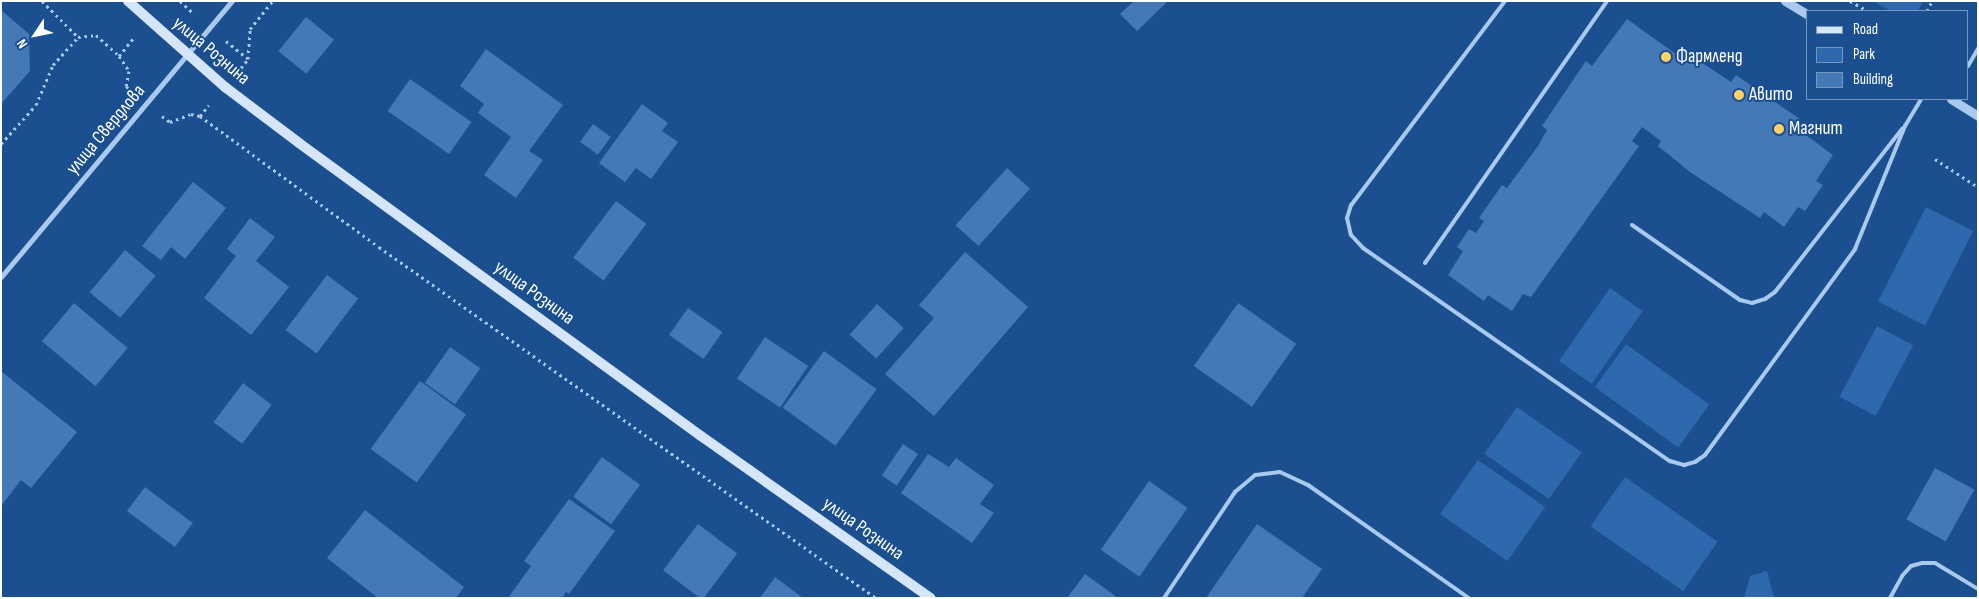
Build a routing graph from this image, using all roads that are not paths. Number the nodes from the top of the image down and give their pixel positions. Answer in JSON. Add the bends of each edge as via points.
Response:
{"nodes":[{"id":1,"x":128,"y":1,"type":"edge"},
{"id":2,"x":232,"y":1,"type":"edge"},
{"id":3,"x":1505,"y":1,"type":"edge"},
{"id":4,"x":1607,"y":1,"type":"edge"},
{"id":5,"x":1785,"y":1,"type":"edge"},
{"id":6,"x":1806,"y":14,"type":"edge"},
{"id":7,"x":1978,"y":49,"type":"edge"},
{"id":8,"x":188,"y":55,"type":"junction"},
{"id":9,"x":1969,"y":64,"type":"edge"},
{"id":10,"x":1920,"y":100,"type":"edge"},
{"id":11,"x":1953,"y":100,"type":"edge"},
{"id":12,"x":1978,"y":116,"type":"edge"},
{"id":13,"x":1904,"y":126,"type":"junction"},
{"id":14,"x":1632,"y":226,"type":"dead end"},
{"id":15,"x":1425,"y":263,"type":"dead end"},
{"id":16,"x":1,"y":277,"type":"edge"},
{"id":17,"x":1978,"y":589,"type":"edge"},
{"id":18,"x":931,"y":598,"type":"edge"},
{"id":19,"x":1164,"y":598,"type":"edge"},
{"id":20,"x":1469,"y":598,"type":"edge"},
{"id":21,"x":1890,"y":598,"type":"edge"}],
"edges":[{"from":1,"to":8,"type":"main road","name":"улица Рознина"},
{"from":2,"to":8,"type":"street","name":"улица Свердлова"},
{"from":3,"to":13,"type":"lane","via":[[1351,205],[1347,218],[1352,235],[1363,248],[1670,460],[1684,464],[1705,455],[1855,249]]},
{"from":4,"to":15,"type":"lane"},
{"from":5,"to":6,"type":"street"},
{"from":7,"to":9,"type":"lane"},
{"from":8,"to":16,"type":"street","name":"улица Свердлова"},
{"from":8,"to":18,"type":"main road","name":"улица Рознина","via":[[299,144],[701,436]]},
{"from":10,"to":13,"type":"lane"},
{"from":11,"to":12,"type":"street"},
{"from":13,"to":14,"type":"lane","via":[[1775,292],[1765,299],[1752,303],[1740,300]]},
{"from":17,"to":21,"type":"lane","via":[[1935,563],[1922,563],[1911,566]]},
{"from":19,"to":20,"type":"lane","via":[[1235,492],[1255,475],[1280,472],[1308,484]]}]}
